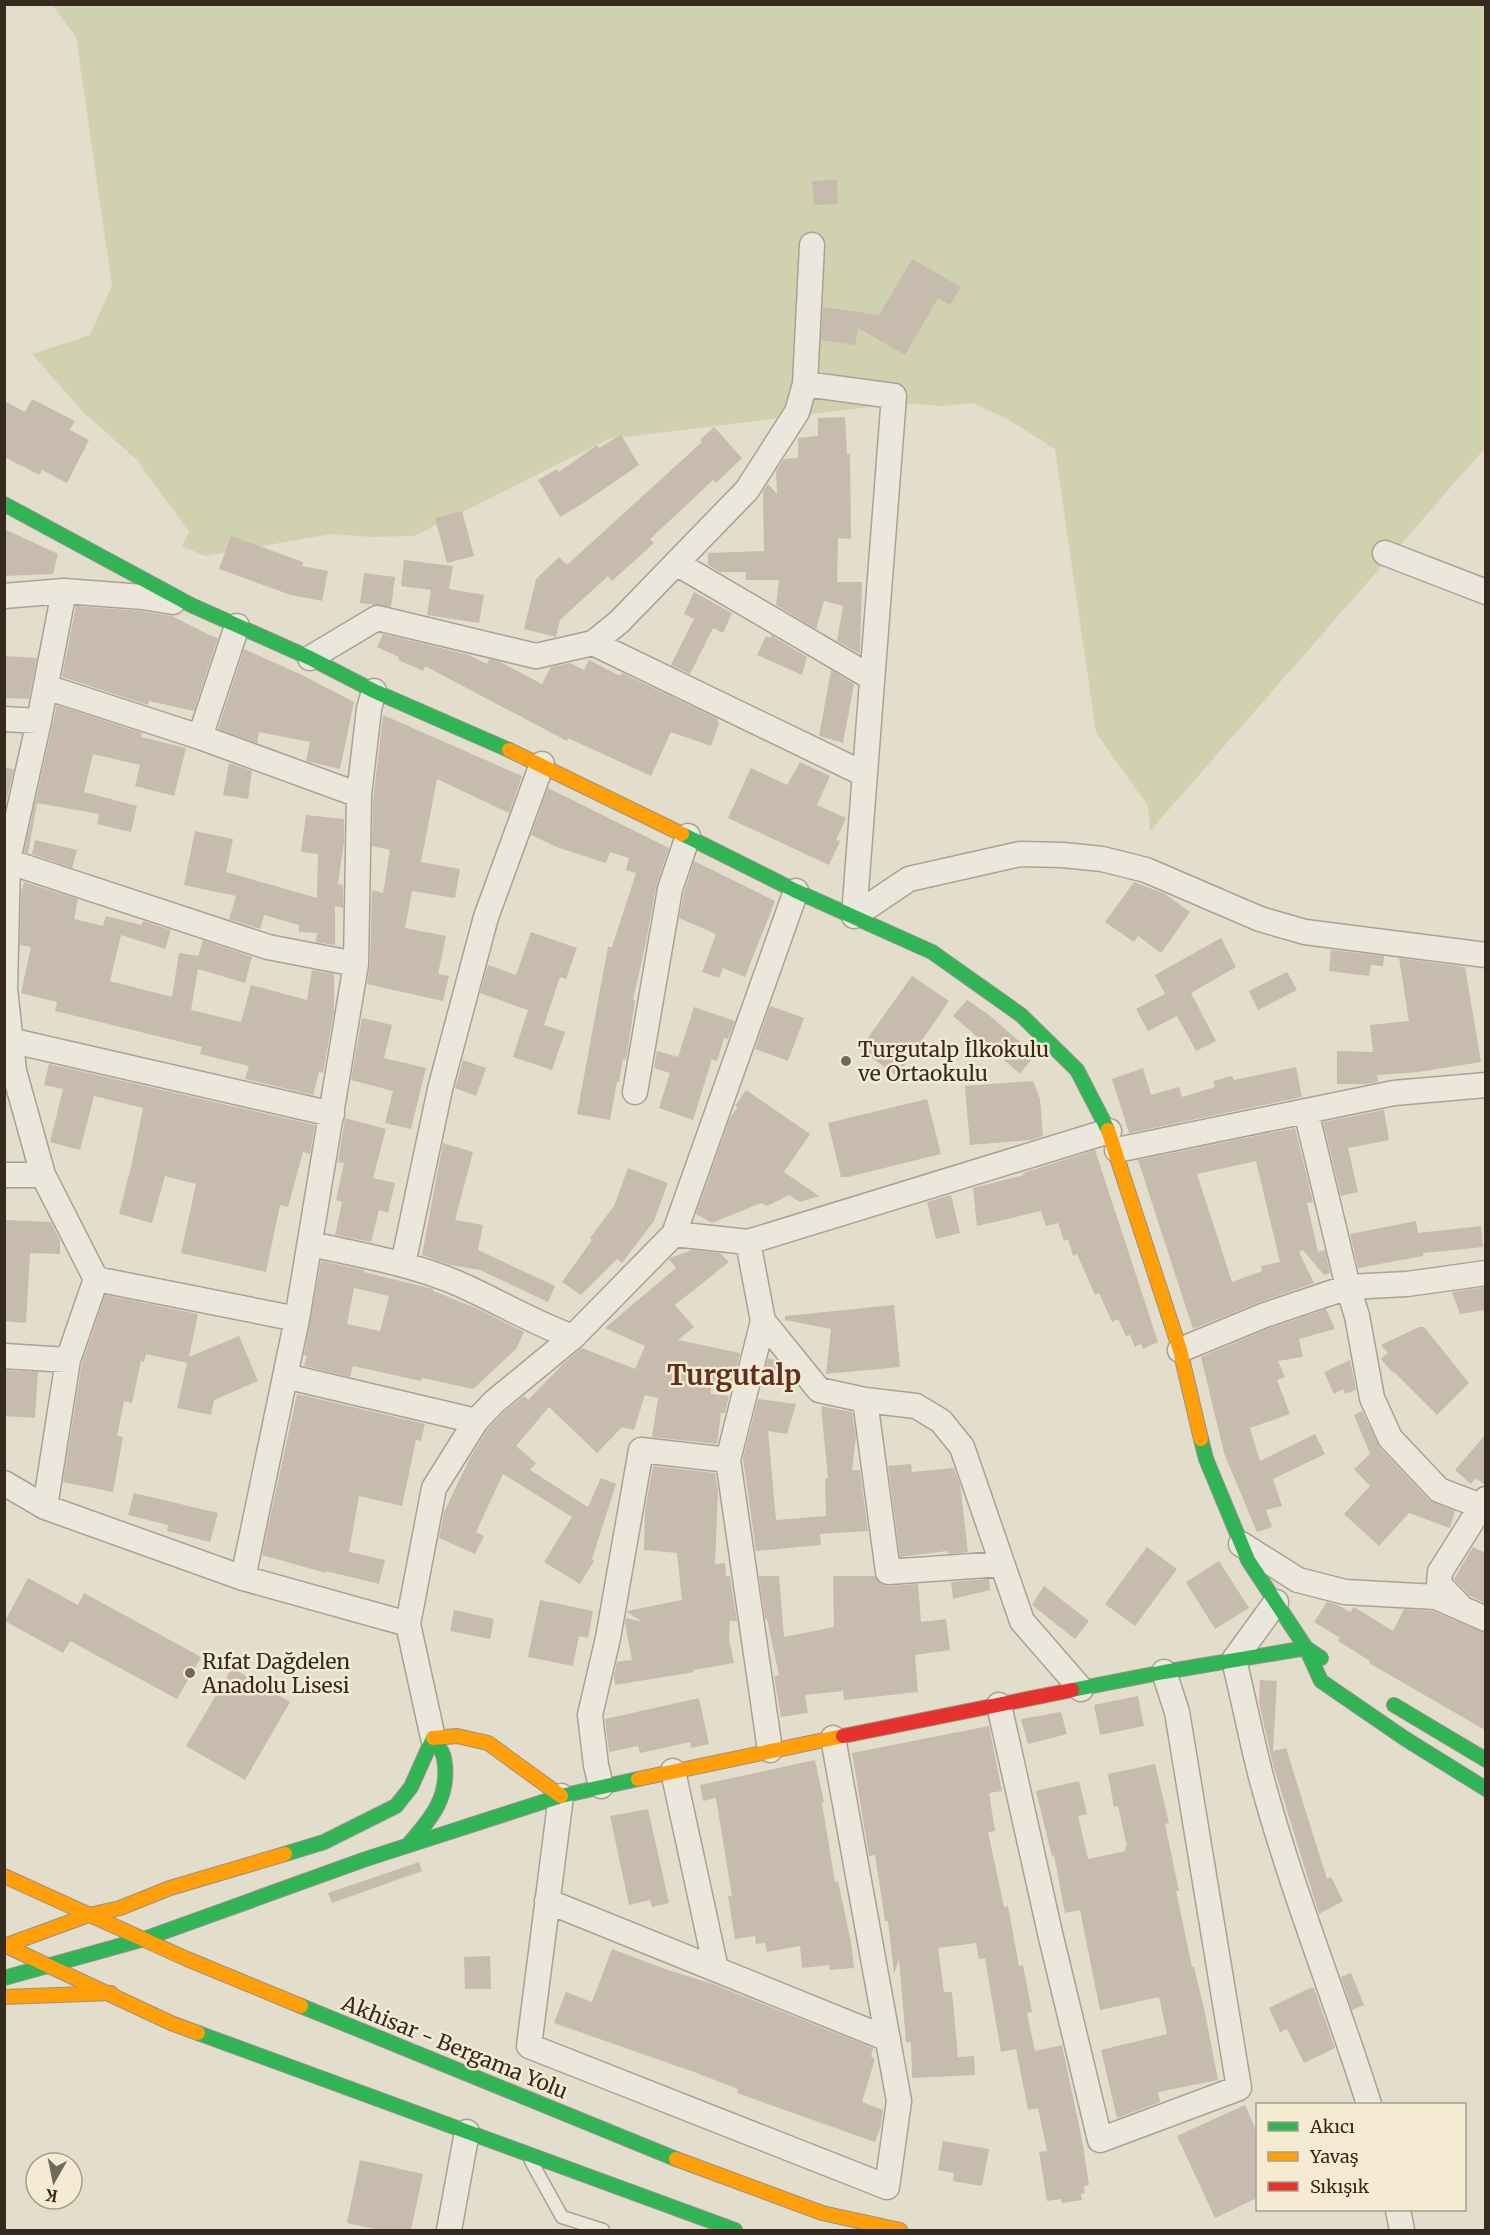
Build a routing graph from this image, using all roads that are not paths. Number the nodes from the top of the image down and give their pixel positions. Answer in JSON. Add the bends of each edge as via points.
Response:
{"nodes":[{"id":1,"x":813,"y":245,"type":"dead end"},
{"id":2,"x":806,"y":384,"type":"junction"},
{"id":3,"x":4,"y":504,"type":"edge"},
{"id":4,"x":1385,"y":553,"type":"dead end"},
{"id":5,"x":676,"y":563,"type":"junction"},
{"id":6,"x":64,"y":591,"type":"junction"},
{"id":7,"x":1485,"y":592,"type":"edge"},
{"id":8,"x":4,"y":596,"type":"edge"},
{"id":9,"x":191,"y":605,"type":"junction"},
{"id":10,"x":237,"y":626,"type":"junction"},
{"id":11,"x":593,"y":643,"type":"junction"},
{"id":12,"x":310,"y":658,"type":"junction"},
{"id":13,"x":872,"y":678,"type":"junction"},
{"id":14,"x":46,"y":687,"type":"junction"},
{"id":15,"x":374,"y":691,"type":"junction"},
{"id":16,"x":4,"y":719,"type":"edge"},
{"id":17,"x":39,"y":721,"type":"junction"},
{"id":18,"x":200,"y":737,"type":"junction"},
{"id":19,"x":542,"y":764,"type":"junction"},
{"id":20,"x":864,"y":774,"type":"junction"},
{"id":21,"x":359,"y":795,"type":"junction"},
{"id":22,"x":688,"y":836,"type":"junction"},
{"id":23,"x":6,"y":860,"type":"edge"},
{"id":24,"x":796,"y":891,"type":"junction"},
{"id":25,"x":854,"y":916,"type":"junction"},
{"id":26,"x":1485,"y":954,"type":"edge"},
{"id":27,"x":356,"y":964,"type":"junction"},
{"id":28,"x":5,"y":989,"type":"edge"},
{"id":29,"x":9,"y":1040,"type":"junction"},
{"id":30,"x":1485,"y":1084,"type":"edge"},
{"id":31,"x":635,"y":1092,"type":"dead end"},
{"id":32,"x":1306,"y":1111,"type":"junction"},
{"id":33,"x":332,"y":1114,"type":"junction"},
{"id":34,"x":1113,"y":1141,"type":"junction"},
{"id":35,"x":4,"y":1175,"type":"edge"},
{"id":36,"x":43,"y":1175,"type":"junction"},
{"id":37,"x":674,"y":1234,"type":"junction"},
{"id":38,"x":748,"y":1242,"type":"junction"},
{"id":39,"x":310,"y":1244,"type":"junction"},
{"id":40,"x":403,"y":1264,"type":"junction"},
{"id":41,"x":1485,"y":1273,"type":"edge"},
{"id":42,"x":96,"y":1279,"type":"junction"},
{"id":43,"x":1348,"y":1287,"type":"junction"},
{"id":44,"x":297,"y":1319,"type":"junction"},
{"id":45,"x":763,"y":1322,"type":"junction"},
{"id":46,"x":573,"y":1337,"type":"junction"},
{"id":47,"x":1180,"y":1350,"type":"junction"},
{"id":48,"x":4,"y":1356,"type":"edge"},
{"id":49,"x":68,"y":1360,"type":"junction"},
{"id":50,"x":285,"y":1376,"type":"junction"},
{"id":51,"x":865,"y":1400,"type":"junction"},
{"id":52,"x":476,"y":1421,"type":"junction"},
{"id":53,"x":728,"y":1460,"type":"junction"},
{"id":54,"x":4,"y":1483,"type":"edge"},
{"id":55,"x":1484,"y":1504,"type":"edge"},
{"id":56,"x":45,"y":1507,"type":"junction"},
{"id":57,"x":1241,"y":1544,"type":"junction"},
{"id":58,"x":1001,"y":1564,"type":"junction"},
{"id":59,"x":243,"y":1578,"type":"junction"},
{"id":60,"x":1276,"y":1602,"type":"junction"},
{"id":61,"x":1463,"y":1609,"type":"junction"},
{"id":62,"x":1485,"y":1619,"type":"edge"},
{"id":63,"x":408,"y":1624,"type":"junction"},
{"id":64,"x":1306,"y":1648,"type":"junction"},
{"id":65,"x":1234,"y":1660,"type":"junction"},
{"id":66,"x":1332,"y":1665,"type":"dead end"},
{"id":67,"x":1164,"y":1672,"type":"junction"},
{"id":68,"x":1081,"y":1689,"type":"junction"},
{"id":69,"x":1378,"y":1695,"type":"dead end"},
{"id":70,"x":999,"y":1705,"type":"junction"},
{"id":71,"x":433,"y":1738,"type":"junction"},
{"id":72,"x":833,"y":1738,"type":"junction"},
{"id":73,"x":770,"y":1750,"type":"junction"},
{"id":74,"x":1485,"y":1760,"type":"edge"},
{"id":75,"x":673,"y":1771,"type":"junction"},
{"id":76,"x":601,"y":1786,"type":"junction"},
{"id":77,"x":1485,"y":1789,"type":"edge"},
{"id":78,"x":561,"y":1796,"type":"junction"},
{"id":79,"x":408,"y":1845,"type":"junction"},
{"id":80,"x":4,"y":1876,"type":"edge"},
{"id":81,"x":547,"y":1901,"type":"junction"},
{"id":82,"x":89,"y":1915,"type":"junction"},
{"id":83,"x":144,"y":1939,"type":"junction"},
{"id":84,"x":5,"y":1946,"type":"edge"},
{"id":85,"x":48,"y":1966,"type":"junction"},
{"id":86,"x":716,"y":1969,"type":"junction"},
{"id":87,"x":4,"y":1978,"type":"edge"},
{"id":88,"x":111,"y":1993,"type":"junction"},
{"id":89,"x":4,"y":1997,"type":"edge"},
{"id":90,"x":888,"y":2039,"type":"junction"},
{"id":91,"x":1369,"y":2103,"type":"edge"},
{"id":92,"x":467,"y":2133,"type":"junction"},
{"id":93,"x":527,"y":2155,"type":"junction"},
{"id":94,"x":1398,"y":2211,"type":"edge"},
{"id":95,"x":449,"y":2230,"type":"edge"},
{"id":96,"x":603,"y":2230,"type":"edge"},
{"id":97,"x":735,"y":2230,"type":"edge"},
{"id":98,"x":900,"y":2230,"type":"edge"},
{"id":99,"x":1402,"y":2230,"type":"edge"}],
"edges":[{"from":1,"to":2,"type":"street"},
{"from":2,"to":5,"type":"street","via":[[797,412],[747,490]]},
{"from":2,"to":13,"type":"street","via":[[894,396]]},
{"from":3,"to":9,"type":"street"},
{"from":4,"to":7,"type":"street"},
{"from":5,"to":11,"type":"street"},
{"from":5,"to":13,"type":"street"},
{"from":6,"to":8,"type":"street"},
{"from":6,"to":9,"type":"street"},
{"from":6,"to":14,"type":"street"},
{"from":9,"to":10,"type":"street"},
{"from":10,"to":12,"type":"street"},
{"from":10,"to":18,"type":"street"},
{"from":11,"to":12,"type":"street","via":[[536,656],[377,618]]},
{"from":11,"to":20,"type":"street"},
{"from":12,"to":15,"type":"street"},
{"from":13,"to":20,"type":"street"},
{"from":14,"to":17,"type":"street"},
{"from":14,"to":18,"type":"street"},
{"from":15,"to":19,"type":"street"},
{"from":15,"to":21,"type":"street"},
{"from":16,"to":17,"type":"street"},
{"from":17,"to":23,"type":"street"},
{"from":18,"to":21,"type":"street"},
{"from":19,"to":22,"type":"street"},
{"from":19,"to":40,"type":"street","via":[[486,917],[440,1089]]},
{"from":20,"to":25,"type":"street"},
{"from":21,"to":27,"type":"street"},
{"from":22,"to":24,"type":"street"},
{"from":22,"to":31,"type":"street","via":[[670,889]]},
{"from":23,"to":27,"type":"street","via":[[268,947]]},
{"from":23,"to":28,"type":"street"},
{"from":24,"to":25,"type":"street"},
{"from":24,"to":37,"type":"street"},
{"from":25,"to":26,"type":"street","via":[[909,879],[1020,854],[1062,855],[1102,859],[1146,870],[1260,919],[1305,932]]},
{"from":25,"to":34,"type":"street","via":[[932,952],[1021,1015],[1077,1070]]},
{"from":27,"to":33,"type":"street"},
{"from":28,"to":29,"type":"street"},
{"from":29,"to":33,"type":"street"},
{"from":29,"to":36,"type":"street"},
{"from":30,"to":32,"type":"street","via":[[1394,1092]]},
{"from":32,"to":34,"type":"street"},
{"from":32,"to":43,"type":"street"},
{"from":33,"to":39,"type":"street"},
{"from":34,"to":38,"type":"street"},
{"from":34,"to":47,"type":"street"},
{"from":35,"to":36,"type":"street"},
{"from":36,"to":42,"type":"street"},
{"from":37,"to":38,"type":"street"},
{"from":37,"to":46,"type":"street"},
{"from":38,"to":45,"type":"street"},
{"from":39,"to":40,"type":"street"},
{"from":39,"to":44,"type":"street"},
{"from":40,"to":46,"type":"street","via":[[456,1283]]},
{"from":41,"to":43,"type":"street","via":[[1407,1284]]},
{"from":42,"to":44,"type":"street"},
{"from":42,"to":49,"type":"street"},
{"from":43,"to":47,"type":"street"},
{"from":43,"to":55,"type":"street","via":[[1372,1398],[1390,1438],[1439,1490]]},
{"from":44,"to":50,"type":"street"},
{"from":45,"to":51,"type":"street","via":[[819,1390]]},
{"from":45,"to":53,"type":"street"},
{"from":46,"to":52,"type":"street"},
{"from":47,"to":57,"type":"street","via":[[1206,1459]]},
{"from":48,"to":49,"type":"street"},
{"from":49,"to":56,"type":"street"},
{"from":50,"to":52,"type":"street"},
{"from":50,"to":59,"type":"street"},
{"from":51,"to":58,"type":"street","via":[[916,1406],[941,1421],[962,1446]]},
{"from":51,"to":58,"type":"street","via":[[888,1572]]},
{"from":52,"to":63,"type":"street","via":[[434,1488]]},
{"from":53,"to":73,"type":"street"},
{"from":53,"to":76,"type":"street","via":[[641,1450],[608,1638],[590,1715]]},
{"from":54,"to":56,"type":"street"},
{"from":55,"to":61,"type":"street","via":[[1440,1572],[1439,1584]]},
{"from":56,"to":59,"type":"street"},
{"from":57,"to":60,"type":"street"},
{"from":57,"to":61,"type":"street","via":[[1298,1580],[1345,1592],[1436,1597]]},
{"from":58,"to":68,"type":"street","via":[[1022,1622]]},
{"from":59,"to":63,"type":"street"},
{"from":60,"to":64,"type":"street"},
{"from":60,"to":65,"type":"street"},
{"from":61,"to":62,"type":"street"},
{"from":63,"to":71,"type":"street"},
{"from":64,"to":65,"type":"street"},
{"from":64,"to":66,"type":"street"},
{"from":64,"to":77,"type":"street","via":[[1321,1681]]},
{"from":65,"to":67,"type":"street"},
{"from":65,"to":91,"type":"street","via":[[1263,1783]]},
{"from":67,"to":68,"type":"street"},
{"from":67,"to":70,"type":"street","via":[[1177,1712],[1239,2088],[1100,2140]]},
{"from":68,"to":70,"type":"street"},
{"from":69,"to":74,"type":"street"},
{"from":70,"to":72,"type":"street"},
{"from":71,"to":78,"type":"street","via":[[457,1736],[488,1743]]},
{"from":71,"to":79,"type":"street","via":[[444,1757],[444,1791],[433,1816]]},
{"from":71,"to":82,"type":"street","via":[[411,1787],[396,1806],[379,1816],[324,1842]]},
{"from":72,"to":73,"type":"street"},
{"from":72,"to":90,"type":"street"},
{"from":73,"to":75,"type":"street"},
{"from":75,"to":76,"type":"street"},
{"from":75,"to":86,"type":"street"},
{"from":76,"to":78,"type":"street"},
{"from":78,"to":79,"type":"street"},
{"from":78,"to":81,"type":"street"},
{"from":79,"to":83,"type":"street"},
{"from":80,"to":82,"type":"street","name":"Akhisar - Bergama Yolu"},
{"from":81,"to":86,"type":"street"},
{"from":81,"to":90,"type":"street","via":[[529,2046],[887,2187],[899,2101]]},
{"from":82,"to":83,"type":"street","name":"Akhisar - Bergama Yolu"},
{"from":82,"to":84,"type":"street"},
{"from":83,"to":85,"type":"street"},
{"from":83,"to":98,"type":"street","name":"Akhisar - Bergama Yolu","via":[[637,2145],[822,2213]]},
{"from":84,"to":85,"type":"street"},
{"from":85,"to":87,"type":"street"},
{"from":85,"to":88,"type":"street"},
{"from":86,"to":90,"type":"street"},
{"from":88,"to":89,"type":"street"},
{"from":88,"to":92,"type":"street","via":[[171,2023]]},
{"from":92,"to":93,"type":"street"},
{"from":92,"to":95,"type":"street"},
{"from":93,"to":96,"type":"lane","via":[[562,2217]]},
{"from":93,"to":97,"type":"street"},
{"from":94,"to":99,"type":"street"}]}
